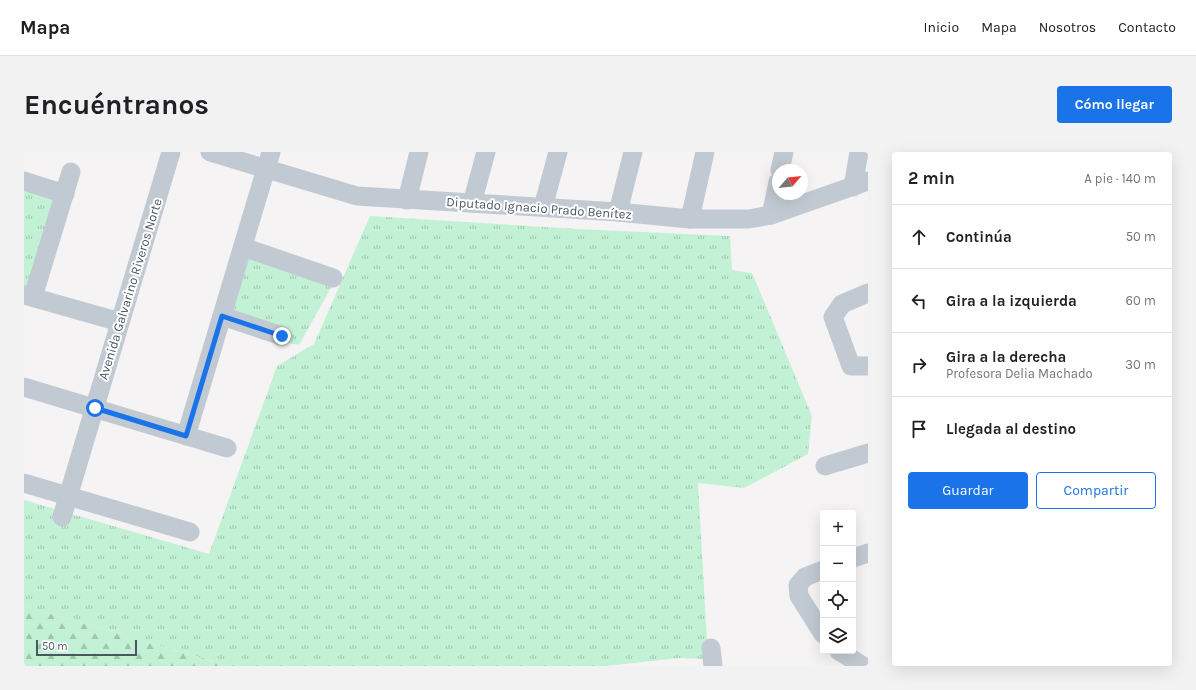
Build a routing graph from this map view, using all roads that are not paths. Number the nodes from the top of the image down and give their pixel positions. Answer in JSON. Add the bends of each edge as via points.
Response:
{"nodes":[{"id":1,"x":171,"y":152,"type":"edge"},
{"id":2,"x":210,"y":152,"type":"edge"},
{"id":3,"x":419,"y":152,"type":"edge"},
{"id":4,"x":486,"y":152,"type":"edge"},
{"id":5,"x":558,"y":152,"type":"edge"},
{"id":6,"x":633,"y":152,"type":"edge"},
{"id":7,"x":705,"y":152,"type":"edge"},
{"id":8,"x":784,"y":152,"type":"edge"},
{"id":9,"x":859,"y":152,"type":"edge"},
{"id":10,"x":269,"y":160,"type":"edge"},
{"id":11,"x":781,"y":164,"type":"edge"},
{"id":12,"x":71,"y":172,"type":"dead end"},
{"id":13,"x":24,"y":181,"type":"edge"},
{"id":14,"x":860,"y":184,"type":"edge"},
{"id":15,"x":65,"y":194,"type":"junction"},
{"id":16,"x":407,"y":200,"type":"junction"},
{"id":17,"x":774,"y":200,"type":"edge"},
{"id":18,"x":472,"y":203,"type":"junction"},
{"id":19,"x":543,"y":207,"type":"junction"},
{"id":20,"x":618,"y":212,"type":"junction"},
{"id":21,"x":771,"y":215,"type":"junction"},
{"id":22,"x":690,"y":219,"type":"junction"},
{"id":23,"x":242,"y":248,"type":"junction"},
{"id":24,"x":333,"y":278,"type":"dead end"},
{"id":25,"x":868,"y":293,"type":"edge"},
{"id":26,"x":28,"y":296,"type":"edge"},
{"id":27,"x":222,"y":316,"type":"junction"},
{"id":28,"x":120,"y":322,"type":"junction"},
{"id":29,"x":282,"y":336,"type":"dead end"},
{"id":30,"x":868,"y":366,"type":"edge"},
{"id":31,"x":24,"y":387,"type":"edge"},
{"id":32,"x":95,"y":408,"type":"junction"},
{"id":33,"x":186,"y":436,"type":"junction"},
{"id":34,"x":227,"y":448,"type":"dead end"},
{"id":35,"x":868,"y":453,"type":"edge"},
{"id":36,"x":825,"y":466,"type":"dead end"},
{"id":37,"x":24,"y":483,"type":"edge"},
{"id":38,"x":68,"y":496,"type":"junction"},
{"id":39,"x":62,"y":517,"type":"dead end"},
{"id":40,"x":190,"y":532,"type":"dead end"},
{"id":41,"x":868,"y":553,"type":"edge"},
{"id":42,"x":856,"y":557,"type":"edge"},
{"id":43,"x":820,"y":571,"type":"edge"},
{"id":44,"x":820,"y":629,"type":"edge"},
{"id":45,"x":844,"y":654,"type":"edge"},
{"id":46,"x":863,"y":666,"type":"edge"}],
"edges":[{"from":1,"to":28,"type":"street","name":"Avenida Galvarino Riveros Norte"},
{"from":2,"to":10,"type":"street","name":"Diputado Ignacio Prado Benítez"},
{"from":3,"to":16,"type":"street"},
{"from":4,"to":18,"type":"street"},
{"from":5,"to":19,"type":"street"},
{"from":6,"to":20,"type":"street"},
{"from":7,"to":22,"type":"street"},
{"from":8,"to":11,"type":"street"},
{"from":9,"to":14,"type":"street"},
{"from":10,"to":16,"type":"street","name":"Diputado Ignacio Prado Benítez","via":[[357,196]]},
{"from":10,"to":23,"type":"street"},
{"from":12,"to":15,"type":"street"},
{"from":13,"to":15,"type":"street"},
{"from":14,"to":21,"type":"street","name":"Diputado Ignacio Prado Benítez"},
{"from":15,"to":26,"type":"street"},
{"from":16,"to":18,"type":"street","name":"Diputado Ignacio Prado Benítez"},
{"from":17,"to":21,"type":"street"},
{"from":18,"to":19,"type":"street","name":"Diputado Ignacio Prado Benítez"},
{"from":19,"to":20,"type":"street","name":"Diputado Ignacio Prado Benítez"},
{"from":20,"to":22,"type":"street","name":"Diputado Ignacio Prado Benítez"},
{"from":21,"to":22,"type":"street","name":"Diputado Ignacio Prado Benítez"},
{"from":23,"to":24,"type":"street"},
{"from":23,"to":27,"type":"street"},
{"from":25,"to":30,"type":"street","via":[[842,304],[833,317],[851,366]]},
{"from":26,"to":28,"type":"street"},
{"from":27,"to":29,"type":"street"},
{"from":27,"to":33,"type":"street"},
{"from":28,"to":32,"type":"street","name":"Avenida Galvarino Riveros Norte"},
{"from":31,"to":32,"type":"street"},
{"from":32,"to":33,"type":"street"},
{"from":32,"to":38,"type":"street","name":"Avenida Galvarino Riveros Norte"},
{"from":33,"to":34,"type":"street"},
{"from":35,"to":36,"type":"street"},
{"from":37,"to":38,"type":"street"},
{"from":38,"to":39,"type":"street","name":"Avenida Galvarino Riveros Norte"},
{"from":38,"to":40,"type":"street"},
{"from":41,"to":42,"type":"street"},
{"from":43,"to":44,"type":"street","via":[[805,576],[798,585],[799,596]]},
{"from":45,"to":46,"type":"street"}]}
